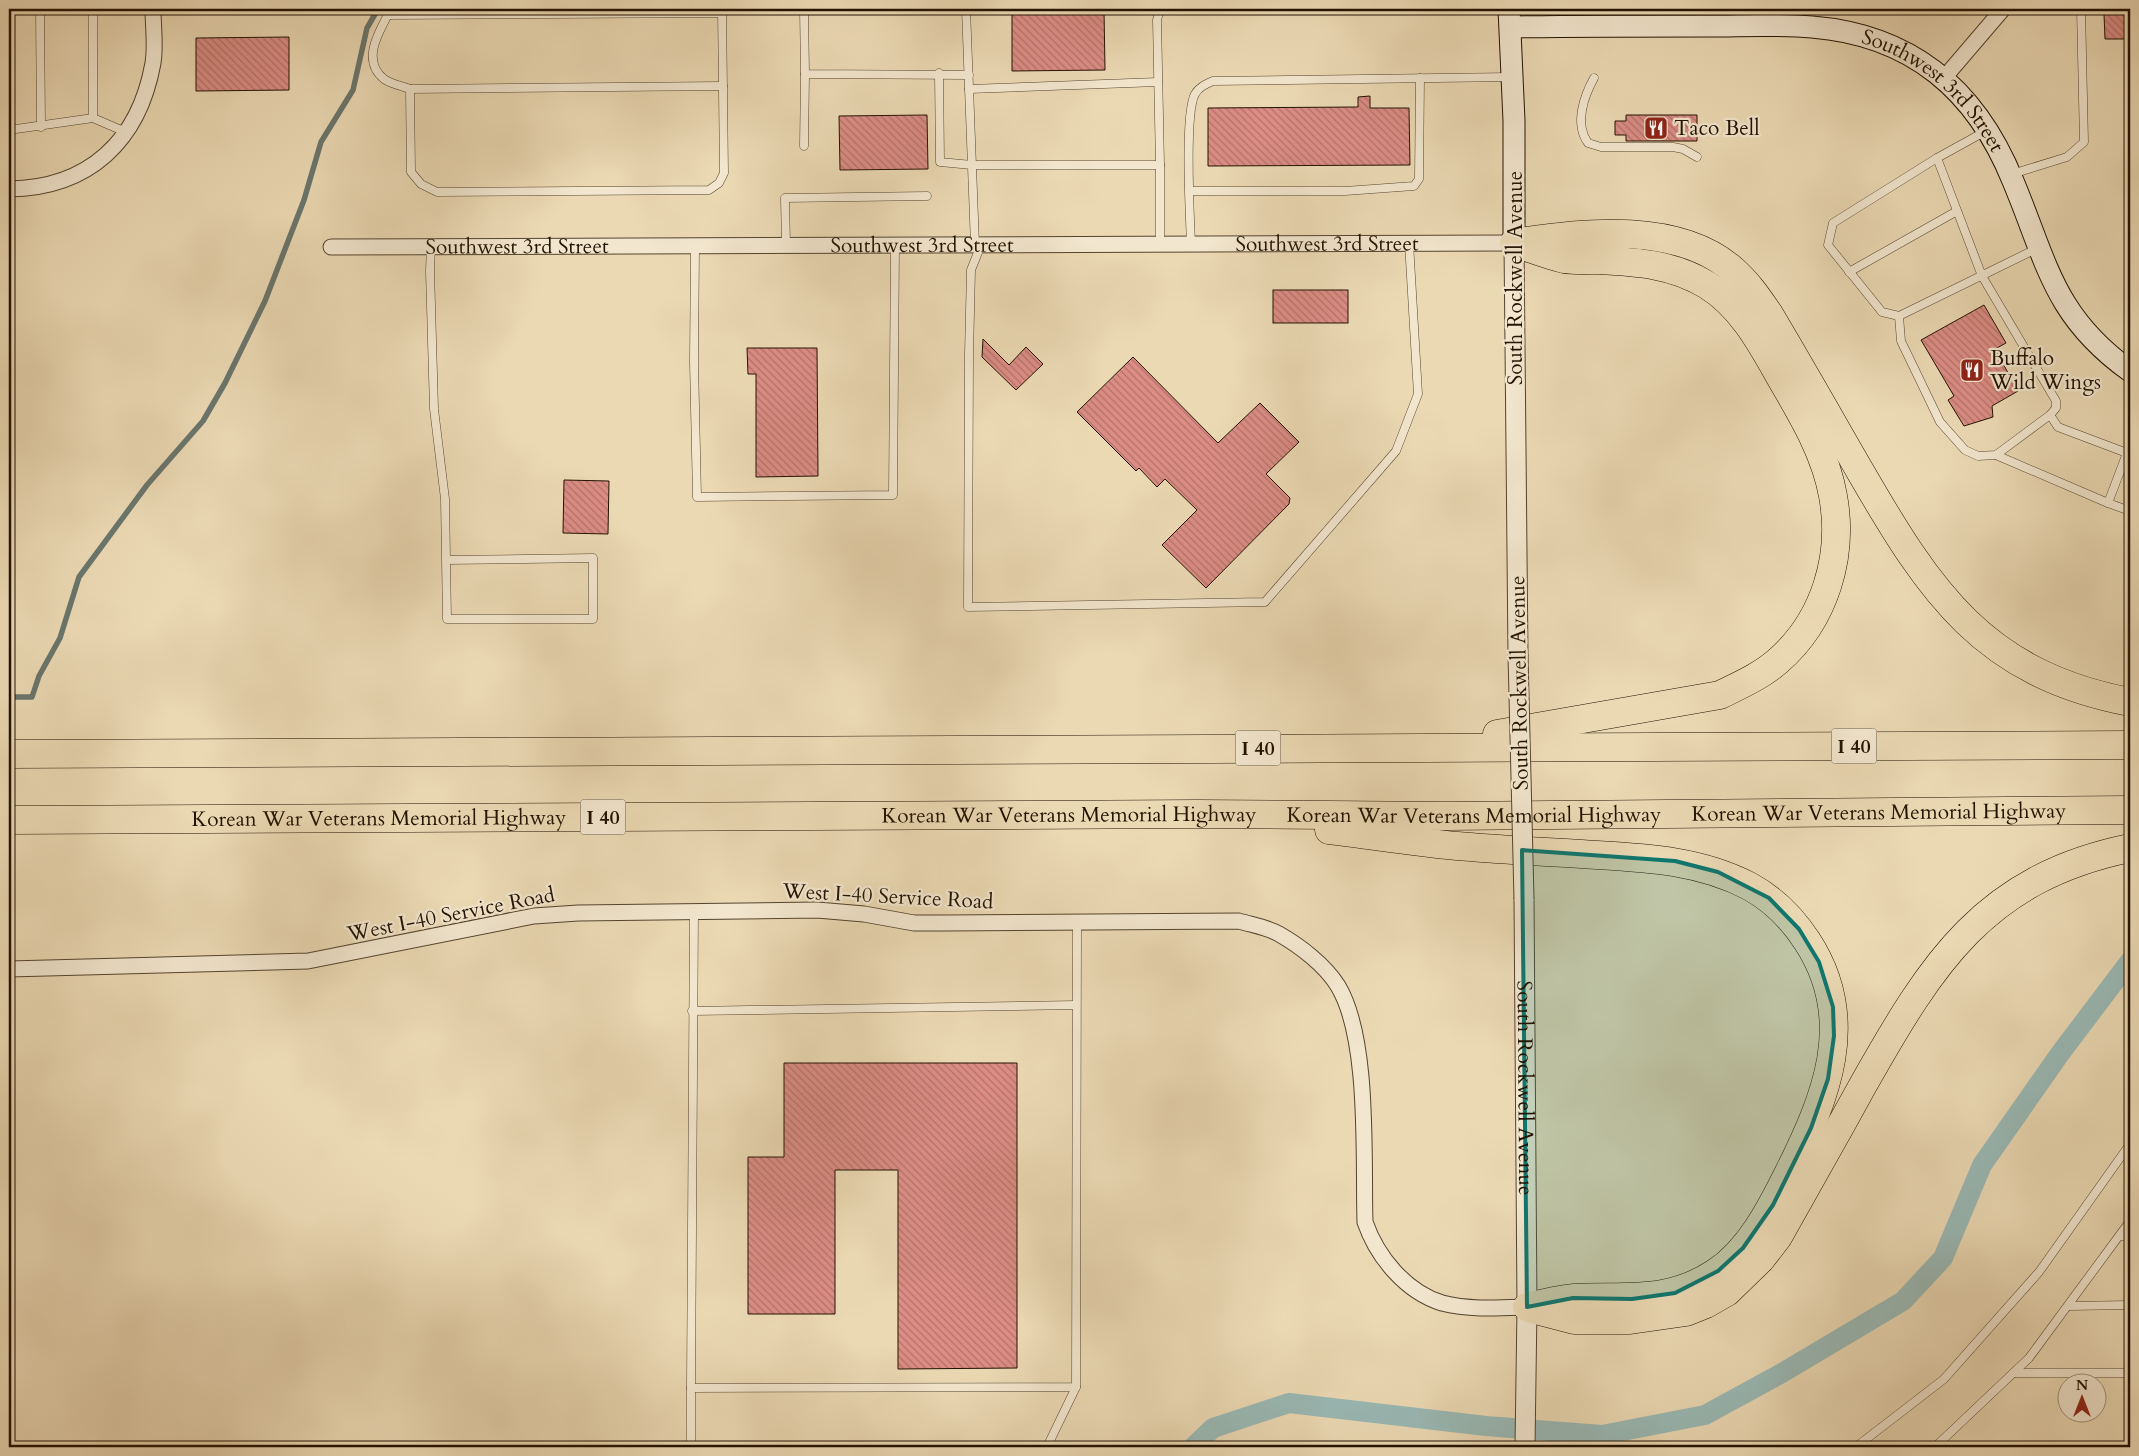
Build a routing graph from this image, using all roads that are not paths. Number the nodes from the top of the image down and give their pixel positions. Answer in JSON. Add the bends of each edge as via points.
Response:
{"nodes":[{"id":1,"x":40,"y":9,"type":"edge"},
{"id":2,"x":93,"y":9,"type":"edge"},
{"id":3,"x":153,"y":9,"type":"edge"},
{"id":4,"x":804,"y":9,"type":"edge"},
{"id":5,"x":966,"y":9,"type":"edge"},
{"id":6,"x":1160,"y":9,"type":"edge"},
{"id":7,"x":2003,"y":9,"type":"edge"},
{"id":8,"x":2081,"y":9,"type":"edge"},
{"id":9,"x":722,"y":11,"type":"edge"},
{"id":10,"x":389,"y":12,"type":"edge"},
{"id":11,"x":1510,"y":18,"type":"edge"},
{"id":12,"x":1757,"y":18,"type":"edge"},
{"id":13,"x":939,"y":73,"type":"junction"},
{"id":14,"x":805,"y":74,"type":"junction"},
{"id":15,"x":969,"y":75,"type":"junction"},
{"id":16,"x":1513,"y":76,"type":"junction"},
{"id":17,"x":1420,"y":78,"type":"junction"},
{"id":18,"x":1594,"y":78,"type":"dead end"},
{"id":19,"x":1944,"y":78,"type":"junction"},
{"id":20,"x":1158,"y":82,"type":"junction"},
{"id":21,"x":723,"y":86,"type":"junction"},
{"id":22,"x":969,"y":89,"type":"junction"},
{"id":23,"x":410,"y":90,"type":"junction"},
{"id":24,"x":93,"y":118,"type":"junction"},
{"id":25,"x":41,"y":126,"type":"junction"},
{"id":26,"x":9,"y":130,"type":"edge"},
{"id":27,"x":1988,"y":130,"type":"junction"},
{"id":28,"x":128,"y":132,"type":"junction"},
{"id":29,"x":804,"y":146,"type":"dead end"},
{"id":30,"x":1697,"y":157,"type":"dead end"},
{"id":31,"x":1937,"y":158,"type":"junction"},
{"id":32,"x":972,"y":165,"type":"junction"},
{"id":33,"x":1160,"y":166,"type":"junction"},
{"id":34,"x":2010,"y":174,"type":"junction"},
{"id":35,"x":9,"y":189,"type":"edge"},
{"id":36,"x":1190,"y":191,"type":"junction"},
{"id":37,"x":928,"y":196,"type":"dead end"},
{"id":38,"x":1957,"y":211,"type":"junction"},
{"id":39,"x":1409,"y":243,"type":"junction"},
{"id":40,"x":1514,"y":243,"type":"junction"},
{"id":41,"x":1160,"y":244,"type":"junction"},
{"id":42,"x":1191,"y":244,"type":"junction"},
{"id":43,"x":786,"y":245,"type":"junction"},
{"id":44,"x":895,"y":245,"type":"junction"},
{"id":45,"x":978,"y":245,"type":"junction"},
{"id":46,"x":431,"y":246,"type":"junction"},
{"id":47,"x":696,"y":246,"type":"junction"},
{"id":48,"x":331,"y":247,"type":"dead end"},
{"id":49,"x":2038,"y":248,"type":"junction"},
{"id":50,"x":1849,"y":272,"type":"junction"},
{"id":51,"x":1982,"y":276,"type":"junction"},
{"id":52,"x":1899,"y":316,"type":"junction"},
{"id":53,"x":2130,"y":371,"type":"edge"},
{"id":54,"x":2050,"y":415,"type":"junction"},
{"id":55,"x":2130,"y":444,"type":"edge"},
{"id":56,"x":2128,"y":454,"type":"edge"},
{"id":57,"x":1996,"y":455,"type":"junction"},
{"id":58,"x":2108,"y":502,"type":"junction"},
{"id":59,"x":2130,"y":511,"type":"edge"},
{"id":60,"x":446,"y":560,"type":"junction"},
{"id":61,"x":2130,"y":702,"type":"edge"},
{"id":62,"x":2130,"y":745,"type":"edge"},
{"id":63,"x":1416,"y":747,"type":"junction"},
{"id":64,"x":9,"y":754,"type":"edge"},
{"id":65,"x":2130,"y":810,"type":"edge"},
{"id":66,"x":1198,"y":814,"type":"junction"},
{"id":67,"x":9,"y":820,"type":"edge"},
{"id":68,"x":2130,"y":848,"type":"edge"},
{"id":69,"x":694,"y":912,"type":"junction"},
{"id":70,"x":1077,"y":922,"type":"junction"},
{"id":71,"x":9,"y":969,"type":"edge"},
{"id":72,"x":1076,"y":1006,"type":"junction"},
{"id":73,"x":692,"y":1011,"type":"junction"},
{"id":74,"x":2130,"y":1144,"type":"edge"},
{"id":75,"x":2130,"y":1221,"type":"edge"},
{"id":76,"x":2120,"y":1236,"type":"junction"},
{"id":77,"x":2130,"y":1236,"type":"edge"},
{"id":78,"x":2130,"y":1305,"type":"edge"},
{"id":79,"x":2069,"y":1306,"type":"junction"},
{"id":80,"x":1527,"y":1307,"type":"junction"},
{"id":81,"x":2013,"y":1373,"type":"junction"},
{"id":82,"x":2130,"y":1373,"type":"edge"},
{"id":83,"x":1076,"y":1387,"type":"junction"},
{"id":84,"x":691,"y":1388,"type":"junction"},
{"id":85,"x":1525,"y":1446,"type":"edge"},
{"id":86,"x":691,"y":1447,"type":"edge"},
{"id":87,"x":1046,"y":1447,"type":"edge"},
{"id":88,"x":1856,"y":1447,"type":"edge"},
{"id":89,"x":1935,"y":1447,"type":"edge"}],
"edges":[{"from":1,"to":25,"type":"lane"},
{"from":2,"to":24,"type":"lane"},
{"from":3,"to":28,"type":"street","via":[[154,61],[138,114]]},
{"from":4,"to":14,"type":"lane"},
{"from":5,"to":15,"type":"lane"},
{"from":6,"to":20,"type":"lane","via":[[1157,20]]},
{"from":7,"to":19,"type":"street"},
{"from":8,"to":34,"type":"lane","via":[[2084,142],[2067,157]]},
{"from":9,"to":10,"type":"lane"},
{"from":9,"to":21,"type":"lane"},
{"from":10,"to":23,"type":"lane","via":[[371,52],[374,69],[385,80]]},
{"from":11,"to":12,"type":"main road","name":"Southwest 3rd Street"},
{"from":11,"to":16,"type":"main road","name":"South Rockwell Avenue"},
{"from":12,"to":19,"type":"main road","name":"Southwest 3rd Street","via":[[1868,37],[1920,60]]},
{"from":13,"to":14,"type":"lane"},
{"from":13,"to":15,"type":"lane"},
{"from":13,"to":32,"type":"lane","via":[[940,162]]},
{"from":14,"to":29,"type":"lane"},
{"from":15,"to":22,"type":"lane"},
{"from":16,"to":17,"type":"lane"},
{"from":16,"to":40,"type":"main road","name":"South Rockwell Avenue"},
{"from":17,"to":36,"type":"lane","via":[[1213,81],[1204,84],[1196,92],[1190,114]]},
{"from":17,"to":36,"type":"lane","via":[[1420,179],[1414,186],[1345,191]]},
{"from":18,"to":30,"type":"lane","via":[[1582,104],[1582,132],[1588,143],[1601,147],[1673,147]]},
{"from":19,"to":27,"type":"main road","name":"Southwest 3rd Street","via":[[1966,99]]},
{"from":20,"to":22,"type":"lane"},
{"from":20,"to":33,"type":"lane"},
{"from":21,"to":23,"type":"lane"},
{"from":21,"to":23,"type":"lane","via":[[724,173],[719,184],[709,190],[437,192],[421,184],[411,172]]},
{"from":22,"to":32,"type":"lane"},
{"from":24,"to":25,"type":"lane"},
{"from":24,"to":28,"type":"lane"},
{"from":25,"to":26,"type":"lane"},
{"from":27,"to":31,"type":"lane"},
{"from":27,"to":34,"type":"main road","name":"Southwest 3rd Street"},
{"from":28,"to":35,"type":"street","via":[[113,150],[80,172],[41,187]]},
{"from":31,"to":38,"type":"lane"},
{"from":31,"to":50,"type":"lane","via":[[1832,223],[1828,245]]},
{"from":32,"to":33,"type":"lane"},
{"from":32,"to":45,"type":"lane"},
{"from":33,"to":41,"type":"lane"},
{"from":34,"to":49,"type":"main road","name":"Southwest 3rd Street"},
{"from":36,"to":42,"type":"lane"},
{"from":37,"to":43,"type":"lane","via":[[785,198]]},
{"from":38,"to":50,"type":"lane"},
{"from":38,"to":51,"type":"lane"},
{"from":39,"to":40,"type":"street","name":"Southwest 3rd Street"},
{"from":39,"to":42,"type":"street","name":"Southwest 3rd Street"},
{"from":39,"to":45,"type":"lane","via":[[1418,394],[1396,451],[1265,602],[968,607],[969,354],[972,270]]},
{"from":40,"to":61,"type":"highway","via":[[1571,234],[1657,237],[1716,257],[1748,284],[1769,314],[1886,515],[1929,581],[1950,606],[2001,651],[2034,671],[2066,685]]},
{"from":40,"to":63,"type":"highway","via":[[1565,260],[1663,266],[1689,275],[1726,300],[1746,322],[1763,349],[1817,445],[1834,504],[1835,549],[1830,578],[1806,631],[1784,655],[1750,680],[1720,695]]},
{"from":40,"to":80,"type":"street","name":"South Rockwell Avenue","bridge":true},
{"from":41,"to":42,"type":"street","name":"Southwest 3rd Street"},
{"from":41,"to":45,"type":"street","name":"Southwest 3rd Street"},
{"from":43,"to":44,"type":"street","name":"Southwest 3rd Street"},
{"from":43,"to":47,"type":"street","name":"Southwest 3rd Street"},
{"from":44,"to":45,"type":"street","name":"Southwest 3rd Street"},
{"from":44,"to":47,"type":"lane","via":[[893,495],[697,498]]},
{"from":46,"to":47,"type":"street","name":"Southwest 3rd Street"},
{"from":46,"to":48,"type":"street","name":"Southwest 3rd Street"},
{"from":46,"to":60,"type":"lane","via":[[434,408],[445,499]]},
{"from":49,"to":51,"type":"lane"},
{"from":49,"to":53,"type":"main road","name":"Southwest 3rd Street","via":[[2049,276],[2073,319],[2095,343]]},
{"from":50,"to":52,"type":"lane","via":[[1882,312]]},
{"from":51,"to":52,"type":"lane"},
{"from":51,"to":54,"type":"lane","via":[[2056,401],[2056,408]]},
{"from":52,"to":57,"type":"lane","via":[[1901,341],[1940,422],[1965,450],[1978,456]]},
{"from":54,"to":56,"type":"lane","via":[[2058,427]]},
{"from":54,"to":57,"type":"lane"},
{"from":55,"to":56,"type":"lane"},
{"from":56,"to":58,"type":"lane"},
{"from":57,"to":58,"type":"lane"},
{"from":58,"to":59,"type":"lane"},
{"from":60,"to":60,"type":"lane","via":[[447,619],[593,619],[593,558]]},
{"from":62,"to":63,"type":"highway","number":"I 40"},
{"from":63,"to":64,"type":"highway","number":"I 40"},
{"from":65,"to":66,"type":"highway","name":"Korean War Veterans Memorial Highway","number":"I 40","via":[[1448,816]]},
{"from":66,"to":67,"type":"highway","name":"Korean War Veterans Memorial Highway","number":"I 40"},
{"from":66,"to":80,"type":"highway","via":[[1456,846],[1675,861],[1718,872],[1750,886],[1783,910],[1803,935],[1819,962],[1832,1007],[1832,1061],[1824,1095],[1811,1128],[1773,1205],[1743,1248],[1718,1271],[1674,1293],[1632,1298],[1573,1298]]},
{"from":68,"to":80,"type":"highway","via":[[2070,864],[2039,878],[1984,916],[1956,943],[1912,1000],[1778,1238],[1727,1292],[1686,1312],[1630,1320],[1574,1320]]},
{"from":69,"to":70,"type":"street","name":"West I-40 Service Road","via":[[817,910],[914,923]]},
{"from":69,"to":71,"type":"street","name":"West I-40 Service Road","via":[[534,916],[308,962]]},
{"from":69,"to":73,"type":"lane"},
{"from":70,"to":72,"type":"lane"},
{"from":70,"to":80,"type":"street","name":"West I-40 Service Road","via":[[1239,921],[1277,933],[1312,957],[1338,986],[1358,1056],[1365,1222],[1371,1240],[1390,1268],[1415,1288],[1441,1302],[1473,1308]]},
{"from":72,"to":73,"type":"lane"},
{"from":72,"to":83,"type":"lane"},
{"from":73,"to":84,"type":"lane"},
{"from":74,"to":88,"type":"lane","via":[[2039,1272],[1944,1379]]},
{"from":75,"to":76,"type":"lane"},
{"from":76,"to":77,"type":"lane"},
{"from":76,"to":79,"type":"lane"},
{"from":78,"to":79,"type":"lane"},
{"from":79,"to":81,"type":"lane"},
{"from":80,"to":85,"type":"street","name":"South Rockwell Avenue"},
{"from":81,"to":82,"type":"lane"},
{"from":81,"to":89,"type":"lane"},
{"from":83,"to":84,"type":"lane"},
{"from":83,"to":87,"type":"lane"},
{"from":84,"to":86,"type":"lane"}]}
